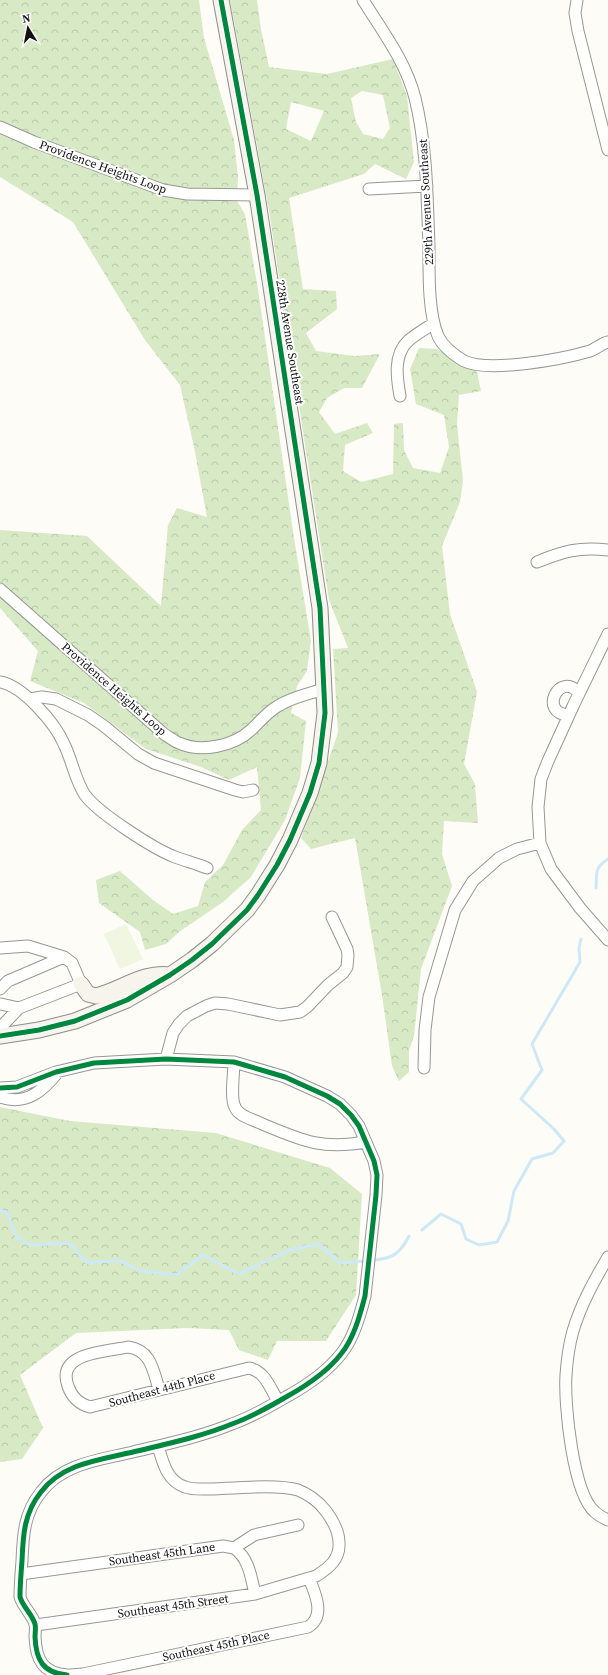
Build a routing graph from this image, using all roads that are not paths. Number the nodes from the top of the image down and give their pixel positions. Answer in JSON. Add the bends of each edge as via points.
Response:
{"nodes":[{"id":1,"x":221,"y":0,"type":"edge"},
{"id":2,"x":363,"y":0,"type":"edge"},
{"id":3,"x":577,"y":0,"type":"edge"},
{"id":4,"x":0,"y":127,"type":"edge"},
{"id":5,"x":608,"y":150,"type":"edge"},
{"id":6,"x":427,"y":186,"type":"junction"},
{"id":7,"x":369,"y":188,"type":"dead end"},
{"id":8,"x":257,"y":195,"type":"junction"},
{"id":9,"x":434,"y":322,"type":"junction"},
{"id":10,"x":608,"y":341,"type":"edge"},
{"id":11,"x":400,"y":396,"type":"dead end"},
{"id":12,"x":608,"y":550,"type":"edge"},
{"id":13,"x":537,"y":562,"type":"dead end"},
{"id":14,"x":0,"y":590,"type":"edge"},
{"id":15,"x":608,"y":634,"type":"edge"},
{"id":16,"x":0,"y":682,"type":"edge"},
{"id":17,"x":324,"y":689,"type":"junction"},
{"id":18,"x":579,"y":693,"type":"junction"},
{"id":19,"x":30,"y":699,"type":"junction"},
{"id":20,"x":569,"y":715,"type":"junction"},
{"id":21,"x":253,"y":790,"type":"dead end"},
{"id":22,"x":540,"y":843,"type":"junction"},
{"id":23,"x":207,"y":868,"type":"dead end"},
{"id":24,"x":332,"y":918,"type":"dead end"},
{"id":25,"x":608,"y":940,"type":"edge"},
{"id":26,"x":0,"y":948,"type":"edge"},
{"id":27,"x":64,"y":957,"type":"junction"},
{"id":28,"x":170,"y":975,"type":"junction"},
{"id":29,"x":81,"y":984,"type":"junction"},
{"id":30,"x":0,"y":989,"type":"edge"},
{"id":31,"x":0,"y":1004,"type":"edge"},
{"id":32,"x":19,"y":1008,"type":"junction"},
{"id":33,"x":0,"y":1028,"type":"edge"},
{"id":34,"x":0,"y":1036,"type":"edge"},
{"id":35,"x":166,"y":1059,"type":"junction"},
{"id":36,"x":234,"y":1062,"type":"junction"},
{"id":37,"x":424,"y":1068,"type":"dead end"},
{"id":38,"x":59,"y":1071,"type":"junction"},
{"id":39,"x":0,"y":1088,"type":"edge"},
{"id":40,"x":0,"y":1097,"type":"edge"},
{"id":41,"x":366,"y":1142,"type":"junction"},
{"id":42,"x":608,"y":1257,"type":"edge"},
{"id":43,"x":159,"y":1389,"type":"junction"},
{"id":44,"x":278,"y":1401,"type":"junction"},
{"id":45,"x":158,"y":1446,"type":"junction"},
{"id":46,"x":608,"y":1520,"type":"edge"},
{"id":47,"x":298,"y":1524,"type":"dead end"},
{"id":48,"x":234,"y":1548,"type":"junction"},
{"id":49,"x":21,"y":1574,"type":"junction"},
{"id":50,"x":309,"y":1578,"type":"junction"},
{"id":51,"x":255,"y":1594,"type":"junction"},
{"id":52,"x":36,"y":1625,"type":"junction"},
{"id":53,"x":65,"y":1675,"type":"edge"}],
"edges":[{"from":1,"to":8,"type":"main road","name":"228th Avenue Southeast"},
{"from":2,"to":6,"type":"street","name":"229th Avenue Southeast","via":[[410,79],[421,125]]},
{"from":3,"to":5,"type":"street","via":[[575,13],[578,31]]},
{"from":4,"to":8,"type":"street","name":"Providence Heights Loop","via":[[163,190],[187,194]]},
{"from":6,"to":7,"type":"street"},
{"from":6,"to":9,"type":"street","name":"229th Avenue Southeast","via":[[429,279]]},
{"from":8,"to":17,"type":"main road","name":"228th Avenue Southeast","via":[[320,608]]},
{"from":9,"to":10,"type":"street","name":"229th Avenue Southeast","via":[[439,337],[453,354],[465,361],[490,366],[573,356]]},
{"from":9,"to":11,"type":"street","via":[[407,342],[402,350],[397,369]]},
{"from":12,"to":13,"type":"street","via":[[577,549],[560,552]]},
{"from":14,"to":17,"type":"street","name":"Providence Heights Loop","via":[[164,734],[180,743],[208,748],[233,741],[251,730],[279,705]]},
{"from":15,"to":18,"type":"street"},
{"from":16,"to":19,"type":"street","via":[[17,688]]},
{"from":17,"to":28,"type":"main road","name":"228th Avenue Southeast","via":[[325,713],[319,763],[310,793],[277,865],[247,910],[212,944]]},
{"from":18,"to":20,"type":"street"},
{"from":18,"to":20,"type":"street","via":[[568,687],[560,688],[554,694],[554,707],[560,713]]},
{"from":19,"to":21,"type":"street","via":[[56,699],[88,715],[138,754],[154,763],[235,790]]},
{"from":19,"to":23,"type":"street","via":[[62,738],[79,784],[93,803],[162,851]]},
{"from":20,"to":22,"type":"street","via":[[541,779],[538,807]]},
{"from":22,"to":25,"type":"street","via":[[551,869]]},
{"from":22,"to":37,"type":"street","via":[[499,858],[473,881],[455,910],[429,997]]},
{"from":24,"to":35,"type":"street","via":[[347,949],[346,967],[343,973],[307,1007],[300,1012],[280,1015],[228,1004],[215,1003],[206,1006],[191,1013],[179,1024],[173,1033]]},
{"from":26,"to":27,"type":"street","via":[[28,946]]},
{"from":27,"to":29,"type":"street","via":[[72,964]]},
{"from":27,"to":30,"type":"street","via":[[8,981]]},
{"from":28,"to":29,"type":"main road","via":[[149,975],[96,996],[88,994]]},
{"from":28,"to":34,"type":"main road","name":"228th Avenue Southeast","via":[[127,1000],[92,1015],[38,1030]]},
{"from":29,"to":32,"type":"street"},
{"from":31,"to":32,"type":"street"},
{"from":32,"to":33,"type":"street"},
{"from":35,"to":36,"type":"street"},
{"from":35,"to":38,"type":"street","via":[[101,1063]]},
{"from":36,"to":41,"type":"street","via":[[286,1078],[327,1096],[352,1115]]},
{"from":36,"to":41,"type":"street","via":[[233,1101],[235,1108],[245,1116],[291,1137],[310,1142],[336,1145]]},
{"from":38,"to":39,"type":"street","via":[[21,1086]]},
{"from":38,"to":40,"type":"street","via":[[45,1088],[36,1094],[9,1100]]},
{"from":41,"to":44,"type":"street","via":[[377,1175],[376,1195],[365,1296],[355,1326],[341,1354],[320,1375]]},
{"from":42,"to":46,"type":"street","via":[[583,1301],[571,1338],[566,1376],[566,1404],[576,1471],[587,1502],[595,1512]]},
{"from":43,"to":43,"type":"street","name":"Southeast 44th Place","via":[[90,1407],[76,1400],[71,1393],[66,1377],[67,1370],[74,1360],[80,1357],[133,1348],[147,1356]]},
{"from":43,"to":44,"type":"street","name":"Southeast 44th Place","via":[[248,1368],[261,1373]]},
{"from":44,"to":45,"type":"street","via":[[232,1424]]},
{"from":45,"to":49,"type":"street","via":[[81,1464],[63,1472],[50,1482],[40,1493],[28,1516],[23,1534]]},
{"from":45,"to":50,"type":"street","name":"Southeast 45th Street","via":[[168,1474],[186,1488],[281,1488],[298,1491],[314,1499],[333,1521],[339,1546],[331,1565]]},
{"from":47,"to":48,"type":"street","via":[[254,1535]]},
{"from":48,"to":49,"type":"street","name":"Southeast 45th Lane","via":[[223,1546]]},
{"from":48,"to":51,"type":"street","via":[[244,1559]]},
{"from":49,"to":52,"type":"street","via":[[22,1604]]},
{"from":50,"to":51,"type":"street","name":"Southeast 45th Street"},
{"from":50,"to":53,"type":"street","name":"Southeast 45th Place","via":[[318,1608],[314,1620],[308,1627],[83,1674]]},
{"from":51,"to":52,"type":"street","name":"Southeast 45th Street"},
{"from":52,"to":53,"type":"street","via":[[36,1650],[42,1665],[49,1671]]}]}
